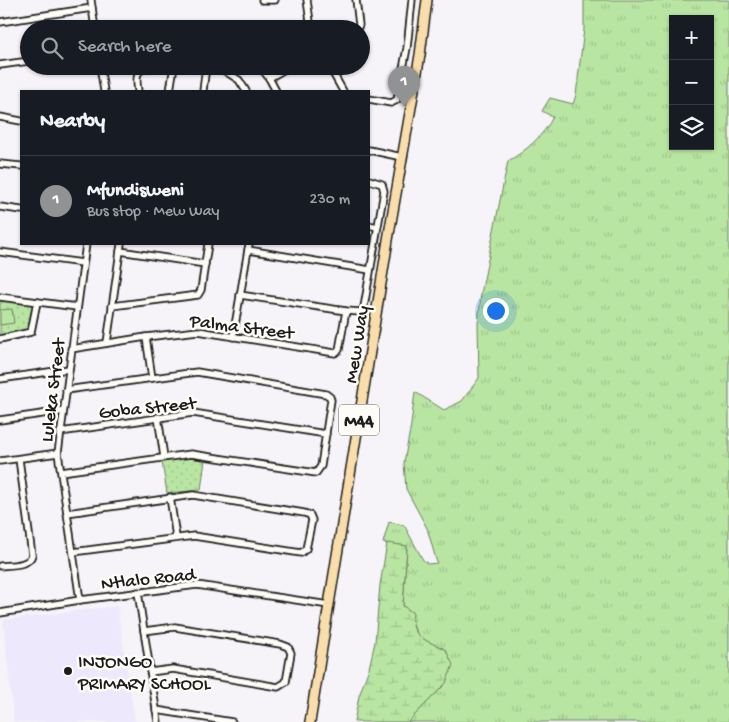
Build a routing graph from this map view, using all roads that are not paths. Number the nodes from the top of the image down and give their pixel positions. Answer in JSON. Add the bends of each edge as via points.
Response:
{"nodes":[{"id":1,"x":91,"y":0,"type":"edge"},
{"id":2,"x":262,"y":0,"type":"edge"},
{"id":3,"x":275,"y":0,"type":"edge"},
{"id":4,"x":307,"y":0,"type":"edge"},
{"id":5,"x":356,"y":0,"type":"edge"},
{"id":6,"x":412,"y":0,"type":"edge"},
{"id":7,"x":427,"y":0,"type":"edge"},
{"id":8,"x":92,"y":8,"type":"junction"},
{"id":9,"x":94,"y":20,"type":"edge"},
{"id":10,"x":310,"y":20,"type":"edge"},
{"id":11,"x":358,"y":20,"type":"edge"},
{"id":12,"x":0,"y":22,"type":"edge"},
{"id":13,"x":20,"y":63,"type":"edge"},
{"id":14,"x":0,"y":66,"type":"edge"},
{"id":15,"x":101,"y":75,"type":"edge"},
{"id":16,"x":137,"y":75,"type":"edge"},
{"id":17,"x":173,"y":75,"type":"edge"},
{"id":18,"x":205,"y":75,"type":"edge"},
{"id":19,"x":231,"y":75,"type":"edge"},
{"id":20,"x":267,"y":75,"type":"edge"},
{"id":21,"x":274,"y":75,"type":"edge"},
{"id":22,"x":334,"y":75,"type":"edge"},
{"id":23,"x":269,"y":78,"type":"junction"},
{"id":24,"x":104,"y":90,"type":"edge"},
{"id":25,"x":138,"y":90,"type":"edge"},
{"id":26,"x":170,"y":90,"type":"edge"},
{"id":27,"x":203,"y":90,"type":"edge"},
{"id":28,"x":245,"y":90,"type":"edge"},
{"id":29,"x":275,"y":90,"type":"edge"},
{"id":30,"x":342,"y":90,"type":"edge"},
{"id":31,"x":370,"y":99,"type":"edge"},
{"id":32,"x":0,"y":118,"type":"edge"},
{"id":33,"x":20,"y":121,"type":"edge"},
{"id":34,"x":370,"y":150,"type":"edge"},
{"id":35,"x":402,"y":156,"type":"junction"},
{"id":36,"x":0,"y":164,"type":"edge"},
{"id":37,"x":20,"y":166,"type":"edge"},
{"id":38,"x":370,"y":180,"type":"edge"},
{"id":39,"x":0,"y":207,"type":"edge"},
{"id":40,"x":20,"y":210,"type":"edge"},
{"id":41,"x":370,"y":225,"type":"edge"},
{"id":42,"x":378,"y":227,"type":"junction"},
{"id":43,"x":86,"y":245,"type":"edge"},
{"id":44,"x":208,"y":245,"type":"edge"},
{"id":45,"x":121,"y":247,"type":"edge"},
{"id":46,"x":248,"y":247,"type":"edge"},
{"id":47,"x":0,"y":252,"type":"edge"},
{"id":48,"x":83,"y":263,"type":"junction"},
{"id":49,"x":205,"y":264,"type":"junction"},
{"id":50,"x":370,"y":270,"type":"junction"},
{"id":51,"x":240,"y":295,"type":"junction"},
{"id":52,"x":0,"y":297,"type":"edge"},
{"id":53,"x":37,"y":302,"type":"junction"},
{"id":54,"x":77,"y":306,"type":"junction"},
{"id":55,"x":112,"y":306,"type":"junction"},
{"id":56,"x":346,"y":311,"type":"junction"},
{"id":57,"x":146,"y":337,"type":"junction"},
{"id":58,"x":233,"y":337,"type":"junction"},
{"id":59,"x":0,"y":338,"type":"edge"},
{"id":60,"x":107,"y":343,"type":"junction"},
{"id":61,"x":71,"y":349,"type":"junction"},
{"id":62,"x":69,"y":369,"type":"junction"},
{"id":63,"x":152,"y":378,"type":"junction"},
{"id":64,"x":0,"y":379,"type":"edge"},
{"id":65,"x":66,"y":390,"type":"junction"},
{"id":66,"x":63,"y":411,"type":"junction"},
{"id":67,"x":158,"y":418,"type":"junction"},
{"id":68,"x":0,"y":420,"type":"edge"},
{"id":69,"x":60,"y":432,"type":"junction"},
{"id":70,"x":326,"y":434,"type":"junction"},
{"id":71,"x":58,"y":453,"type":"junction"},
{"id":72,"x":164,"y":457,"type":"junction"},
{"id":73,"x":18,"y":458,"type":"junction"},
{"id":74,"x":0,"y":461,"type":"edge"},
{"id":75,"x":61,"y":472,"type":"junction"},
{"id":76,"x":170,"y":497,"type":"junction"},
{"id":77,"x":67,"y":512,"type":"junction"},
{"id":78,"x":176,"y":537,"type":"junction"},
{"id":79,"x":73,"y":552,"type":"junction"},
{"id":80,"x":0,"y":566,"type":"edge"},
{"id":81,"x":138,"y":592,"type":"junction"},
{"id":82,"x":80,"y":600,"type":"junction"},
{"id":83,"x":329,"y":605,"type":"junction"},
{"id":84,"x":0,"y":613,"type":"edge"},
{"id":85,"x":144,"y":631,"type":"junction"},
{"id":86,"x":150,"y":672,"type":"junction"},
{"id":87,"x":156,"y":710,"type":"junction"},
{"id":88,"x":158,"y":722,"type":"edge"},
{"id":89,"x":232,"y":722,"type":"edge"},
{"id":90,"x":310,"y":722,"type":"edge"}],
"edges":[{"from":1,"to":8,"type":"street"},
{"from":2,"to":3,"type":"street"},
{"from":4,"to":10,"type":"street"},
{"from":5,"to":11,"type":"street"},
{"from":6,"to":31,"type":"street","via":[[398,99],[391,103]]},
{"from":7,"to":35,"type":"main road","name":"Mew Way","number":"M44"},
{"from":8,"to":9,"type":"street"},
{"from":8,"to":12,"type":"street"},
{"from":13,"to":14,"type":"street"},
{"from":15,"to":24,"type":"street"},
{"from":16,"to":25,"type":"street"},
{"from":17,"to":26,"type":"street"},
{"from":18,"to":27,"type":"street"},
{"from":19,"to":28,"type":"street"},
{"from":20,"to":23,"type":"street"},
{"from":21,"to":23,"type":"street"},
{"from":22,"to":30,"type":"street"},
{"from":23,"to":29,"type":"street"},
{"from":32,"to":33,"type":"street"},
{"from":34,"to":35,"type":"street"},
{"from":35,"to":83,"type":"main road","name":"Mew Way","number":"M44"},
{"from":36,"to":37,"type":"street"},
{"from":38,"to":42,"type":"street","via":[[383,185]]},
{"from":39,"to":40,"type":"street"},
{"from":41,"to":42,"type":"street"},
{"from":42,"to":50,"type":"street"},
{"from":43,"to":48,"type":"street","name":"Luleka Street"},
{"from":44,"to":49,"type":"street"},
{"from":45,"to":49,"type":"street"},
{"from":45,"to":55,"type":"street"},
{"from":46,"to":50,"type":"street"},
{"from":46,"to":51,"type":"street"},
{"from":47,"to":48,"type":"street"},
{"from":48,"to":54,"type":"street","name":"Luleka Street"},
{"from":49,"to":55,"type":"street","via":[[198,295]]},
{"from":50,"to":56,"type":"street","via":[[363,310],[358,313]]},
{"from":51,"to":56,"type":"street"},
{"from":51,"to":58,"type":"street"},
{"from":52,"to":53,"type":"street"},
{"from":53,"to":54,"type":"street"},
{"from":53,"to":59,"type":"street","via":[[31,332]]},
{"from":54,"to":61,"type":"street","name":"Luleka Street"},
{"from":55,"to":60,"type":"street"},
{"from":56,"to":58,"type":"street","name":"Palma Street","via":[[339,350],[335,353]]},
{"from":57,"to":58,"type":"street","name":"Palma Street","via":[[193,331]]},
{"from":57,"to":60,"type":"street","name":"Palma Street"},
{"from":57,"to":63,"type":"street"},
{"from":60,"to":61,"type":"street","name":"Palma Street"},
{"from":61,"to":62,"type":"street","name":"Luleka Street"},
{"from":62,"to":64,"type":"street"},
{"from":62,"to":65,"type":"street","name":"Luleka Street"},
{"from":63,"to":65,"type":"street"},
{"from":63,"to":70,"type":"street","via":[[197,372],[326,394],[331,400]]},
{"from":65,"to":66,"type":"street","name":"Luleka Street"},
{"from":66,"to":68,"type":"street"},
{"from":66,"to":69,"type":"street","name":"Luleka Street"},
{"from":67,"to":69,"type":"street","name":"Goba Street"},
{"from":67,"to":70,"type":"street","name":"Goba Street","via":[[200,414]]},
{"from":67,"to":72,"type":"street"},
{"from":69,"to":71,"type":"street","name":"Luleka Street"},
{"from":70,"to":72,"type":"street","via":[[321,466],[316,473],[196,454]]},
{"from":71,"to":73,"type":"street"},
{"from":71,"to":75,"type":"street","name":"Luleka Street"},
{"from":72,"to":75,"type":"street"},
{"from":73,"to":74,"type":"street"},
{"from":73,"to":80,"type":"street","via":[[32,558],[27,562]]},
{"from":75,"to":77,"type":"street","name":"Luleka Street"},
{"from":76,"to":77,"type":"street"},
{"from":76,"to":78,"type":"street"},
{"from":76,"to":78,"type":"street","via":[[211,497],[304,513],[312,520],[306,549],[301,553],[194,536]]},
{"from":77,"to":79,"type":"street","name":"Luleka Street"},
{"from":78,"to":79,"type":"street"},
{"from":79,"to":82,"type":"street","name":"Luleka Street"},
{"from":81,"to":82,"type":"street","name":"Ntlalo Road"},
{"from":81,"to":83,"type":"street","name":"Ntlalo Road","via":[[206,585]]},
{"from":81,"to":85,"type":"street"},
{"from":82,"to":84,"type":"street","name":"Ntlalo Road"},
{"from":83,"to":90,"type":"main road","name":"Mew Way","number":"M44"},
{"from":85,"to":86,"type":"street"},
{"from":85,"to":86,"type":"street","via":[[175,627],[280,644],[288,647],[291,653],[286,682],[278,687],[179,670]]},
{"from":86,"to":87,"type":"street"},
{"from":87,"to":88,"type":"street"},
{"from":87,"to":89,"type":"street"}]}
